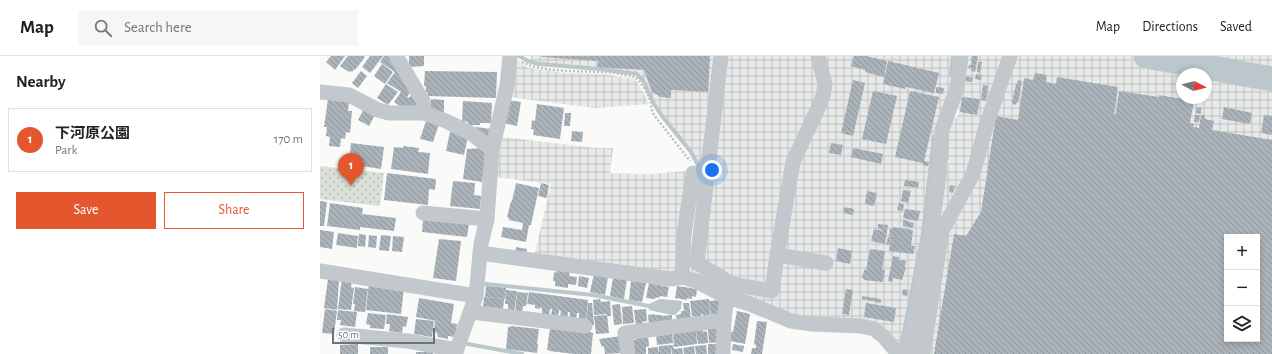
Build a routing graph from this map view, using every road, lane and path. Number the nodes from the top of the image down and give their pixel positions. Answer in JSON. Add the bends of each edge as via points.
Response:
{"nodes":[{"id":1,"x":396,"y":56,"type":"edge"},
{"id":2,"x":721,"y":56,"type":"edge"},
{"id":3,"x":818,"y":56,"type":"edge"},
{"id":4,"x":961,"y":56,"type":"edge"},
{"id":5,"x":1010,"y":56,"type":"edge"},
{"id":6,"x":515,"y":58,"type":"edge"},
{"id":7,"x":320,"y":92,"type":"edge"},
{"id":8,"x":424,"y":113,"type":"junction"},
{"id":9,"x":492,"y":150,"type":"junction"},
{"id":10,"x":693,"y":173,"type":"joint"},
{"id":11,"x":423,"y":213,"type":"dead end"},
{"id":12,"x":487,"y":219,"type":"junction"},
{"id":13,"x":480,"y":253,"type":"junction"},
{"id":14,"x":777,"y":254,"type":"junction"},
{"id":15,"x":826,"y":263,"type":"dead end"},
{"id":16,"x":320,"y":271,"type":"edge"},
{"id":17,"x":682,"y":277,"type":"junction"},
{"id":18,"x":476,"y":296,"type":"junction"},
{"id":19,"x":727,"y":297,"type":"junction"},
{"id":20,"x":471,"y":312,"type":"junction"},
{"id":21,"x":724,"y":320,"type":"junction"},
{"id":22,"x":585,"y":326,"type":"dead end"},
{"id":23,"x":344,"y":334,"type":"dead end"},
{"id":24,"x":456,"y":352,"type":"edge"},
{"id":25,"x":909,"y":353,"type":"edge"},
{"id":26,"x":628,"y":354,"type":"edge"},
{"id":27,"x":723,"y":354,"type":"edge"}],
"edges":[{"from":1,"to":8,"type":"street","via":[[423,101]]},
{"from":2,"to":14,"type":"street","via":[[697,263],[732,284],[772,291]]},
{"from":3,"to":14,"type":"street","via":[[825,84],[819,106],[793,162]]},
{"from":4,"to":25,"type":"street","via":[[957,88],[942,130],[932,226]]},
{"from":5,"to":25,"type":"street","via":[[973,174],[942,231]]},
{"from":6,"to":9,"type":"street"},
{"from":6,"to":10,"type":"path","via":[[532,66],[635,77],[651,102],[650,107],[654,115],[688,158]]},
{"from":7,"to":8,"type":"street","via":[[349,95],[389,113]]},
{"from":8,"to":9,"type":"street","via":[[472,134]]},
{"from":9,"to":12,"type":"street"},
{"from":10,"to":17,"type":"street","via":[[684,235]]},
{"from":11,"to":12,"type":"street"},
{"from":12,"to":13,"type":"street"},
{"from":13,"to":17,"type":"street","via":[[671,279]]},
{"from":13,"to":18,"type":"street"},
{"from":14,"to":15,"type":"street"},
{"from":16,"to":18,"type":"street"},
{"from":17,"to":19,"type":"street"},
{"from":18,"to":20,"type":"street"},
{"from":19,"to":21,"type":"street"},
{"from":19,"to":25,"type":"street","via":[[791,321],[861,326],[874,330],[884,337],[895,350]]},
{"from":20,"to":22,"type":"street","via":[[531,313]]},
{"from":20,"to":24,"type":"street"},
{"from":21,"to":26,"type":"street","via":[[625,333]]},
{"from":21,"to":27,"type":"street"},
{"from":23,"to":24,"type":"street","via":[[361,330]]}]}
